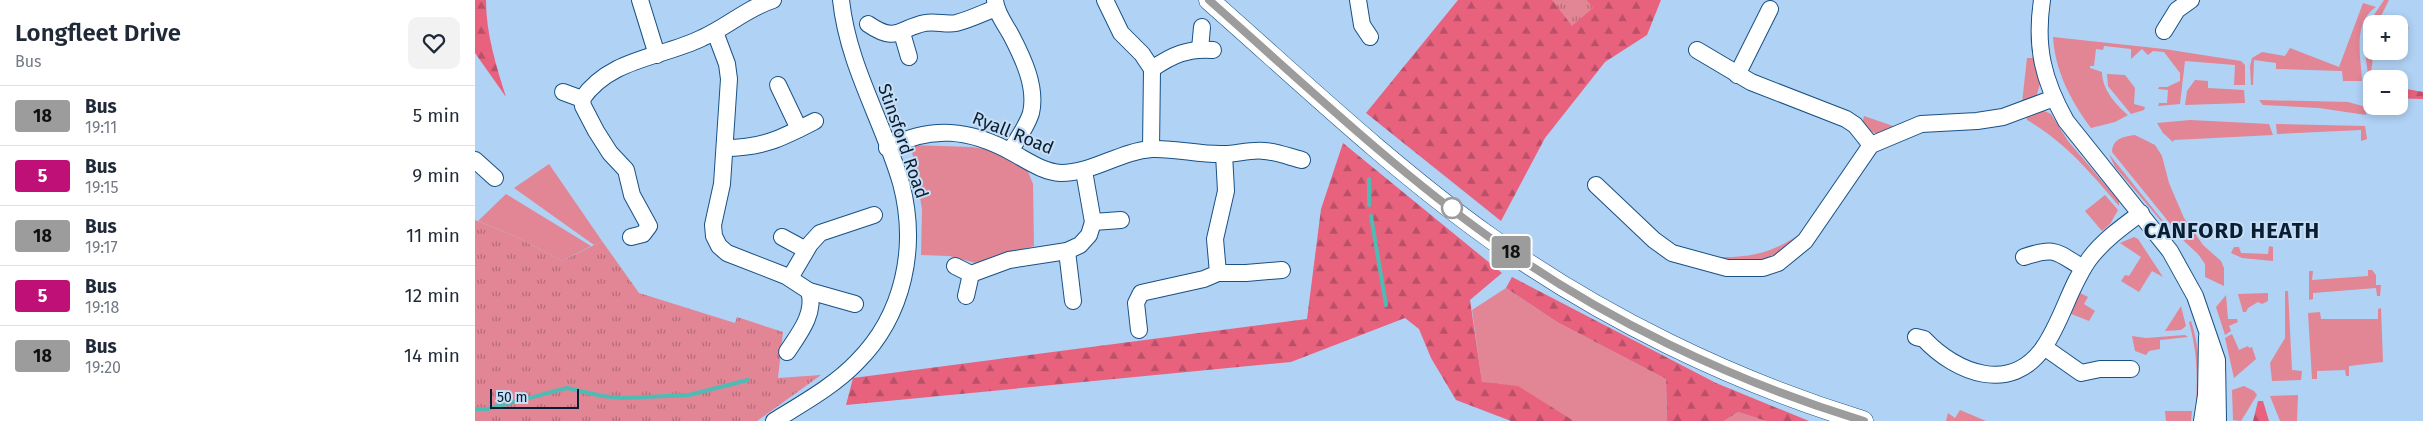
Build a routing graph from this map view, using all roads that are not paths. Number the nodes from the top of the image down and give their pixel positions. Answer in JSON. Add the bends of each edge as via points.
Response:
{"nodes":[{"id":1,"x":640,"y":0,"type":"edge"},
{"id":2,"x":773,"y":0,"type":"edge"},
{"id":3,"x":841,"y":0,"type":"edge"},
{"id":4,"x":1105,"y":0,"type":"edge"},
{"id":5,"x":1209,"y":0,"type":"edge"},
{"id":6,"x":1359,"y":0,"type":"edge"},
{"id":7,"x":2042,"y":0,"type":"edge"},
{"id":8,"x":2191,"y":0,"type":"edge"},
{"id":9,"x":996,"y":4,"type":"edge"},
{"id":10,"x":1770,"y":9,"type":"dead end"},
{"id":11,"x":868,"y":24,"type":"dead end"},
{"id":12,"x":1202,"y":27,"type":"dead end"},
{"id":13,"x":2164,"y":31,"type":"dead end"},
{"id":14,"x":715,"y":32,"type":"junction"},
{"id":15,"x":902,"y":33,"type":"junction"},
{"id":16,"x":1369,"y":37,"type":"dead end"},
{"id":17,"x":1697,"y":50,"type":"dead end"},
{"id":18,"x":657,"y":55,"type":"junction"},
{"id":19,"x":909,"y":57,"type":"dead end"},
{"id":20,"x":1152,"y":69,"type":"junction"},
{"id":21,"x":1737,"y":74,"type":"junction"},
{"id":22,"x":778,"y":85,"type":"dead end"},
{"id":23,"x":563,"y":92,"type":"dead end"},
{"id":24,"x":2053,"y":98,"type":"junction"},
{"id":25,"x":582,"y":99,"type":"junction"},
{"id":26,"x":815,"y":121,"type":"dead end"},
{"id":27,"x":799,"y":129,"type":"junction"},
{"id":28,"x":1871,"y":145,"type":"junction"},
{"id":29,"x":725,"y":148,"type":"junction"},
{"id":30,"x":887,"y":148,"type":"junction"},
{"id":31,"x":1151,"y":149,"type":"junction"},
{"id":32,"x":1010,"y":151,"type":"junction"},
{"id":33,"x":1224,"y":154,"type":"junction"},
{"id":34,"x":475,"y":160,"type":"edge"},
{"id":35,"x":1302,"y":160,"type":"dead end"},
{"id":36,"x":1084,"y":171,"type":"junction"},
{"id":37,"x":495,"y":178,"type":"dead end"},
{"id":38,"x":1596,"y":185,"type":"dead end"},
{"id":39,"x":2141,"y":213,"type":"junction"},
{"id":40,"x":874,"y":215,"type":"dead end"},
{"id":41,"x":1121,"y":220,"type":"dead end"},
{"id":42,"x":1093,"y":222,"type":"junction"},
{"id":43,"x":631,"y":237,"type":"dead end"},
{"id":44,"x":782,"y":237,"type":"dead end"},
{"id":45,"x":806,"y":250,"type":"junction"},
{"id":46,"x":1067,"y":252,"type":"junction"},
{"id":47,"x":2024,"y":257,"type":"dead end"},
{"id":48,"x":955,"y":266,"type":"dead end"},
{"id":49,"x":2083,"y":268,"type":"junction"},
{"id":50,"x":1282,"y":270,"type":"dead end"},
{"id":51,"x":1218,"y":272,"type":"junction"},
{"id":52,"x":971,"y":274,"type":"junction"},
{"id":53,"x":789,"y":278,"type":"junction"},
{"id":54,"x":809,"y":291,"type":"junction"},
{"id":55,"x":966,"y":296,"type":"dead end"},
{"id":56,"x":1073,"y":301,"type":"dead end"},
{"id":57,"x":855,"y":304,"type":"dead end"},
{"id":58,"x":1139,"y":330,"type":"dead end"},
{"id":59,"x":2207,"y":332,"type":"junction"},
{"id":60,"x":1916,"y":338,"type":"dead end"},
{"id":61,"x":2044,"y":347,"type":"junction"},
{"id":62,"x":787,"y":352,"type":"dead end"},
{"id":63,"x":2131,"y":369,"type":"dead end"},
{"id":64,"x":774,"y":421,"type":"edge"},
{"id":65,"x":1863,"y":421,"type":"edge"},
{"id":66,"x":2202,"y":421,"type":"edge"},
{"id":67,"x":2218,"y":421,"type":"edge"}],
"edges":[{"from":1,"to":18,"type":"street"},
{"from":2,"to":14,"type":"street"},
{"from":3,"to":30,"type":"street","name":"Stinsford Road","via":[[849,47]]},
{"from":4,"to":20,"type":"street","via":[[1121,33]]},
{"from":5,"to":65,"type":"main road","via":[[1355,130],[1489,236],[1544,274],[1631,324],[1715,365]]},
{"from":6,"to":16,"type":"street","via":[[1361,26]]},
{"from":7,"to":24,"type":"street","via":[[2039,49]]},
{"from":8,"to":13,"type":"street","via":[[2177,10]]},
{"from":9,"to":15,"type":"street","via":[[955,23],[922,23]]},
{"from":9,"to":32,"type":"street","via":[[1028,74],[1032,96],[1030,114]]},
{"from":10,"to":21,"type":"street"},
{"from":11,"to":15,"type":"street","via":[[881,32]]},
{"from":12,"to":20,"type":"street","via":[[1206,49],[1183,52]]},
{"from":14,"to":18,"type":"street"},
{"from":14,"to":29,"type":"street","via":[[729,79]]},
{"from":15,"to":19,"type":"street"},
{"from":17,"to":21,"type":"street"},
{"from":18,"to":25,"type":"street","via":[[633,60],[611,72],[593,84]]},
{"from":20,"to":31,"type":"street"},
{"from":21,"to":28,"type":"street","via":[[1846,119]]},
{"from":22,"to":27,"type":"street"},
{"from":23,"to":25,"type":"street"},
{"from":24,"to":28,"type":"street","via":[[2003,117],[1921,124]]},
{"from":24,"to":39,"type":"street","via":[[2066,121]]},
{"from":25,"to":43,"type":"street","via":[[596,132],[626,170],[632,195],[649,226],[643,234]]},
{"from":26,"to":27,"type":"street"},
{"from":27,"to":29,"type":"street","via":[[757,146]]},
{"from":28,"to":38,"type":"street","via":[[1805,241],[1778,263],[1763,268],[1727,268],[1672,253]]},
{"from":29,"to":53,"type":"street","via":[[714,236],[727,253]]},
{"from":30,"to":32,"type":"street","name":"Ryall Road","via":[[906,138],[945,131],[963,133]]},
{"from":30,"to":64,"type":"street","name":"Stinsford Road","via":[[901,183],[909,246],[897,304],[885,327],[856,363],[816,395]]},
{"from":31,"to":33,"type":"street","name":"Ryall Road"},
{"from":31,"to":36,"type":"street","name":"Ryall Road"},
{"from":32,"to":36,"type":"street","name":"Ryall Road","via":[[1041,169],[1060,173]]},
{"from":33,"to":35,"type":"street","name":"Ryall Road","via":[[1265,150]]},
{"from":33,"to":51,"type":"street","via":[[1225,191],[1215,238]]},
{"from":34,"to":37,"type":"street"},
{"from":36,"to":42,"type":"street"},
{"from":39,"to":49,"type":"street","via":[[2111,236]]},
{"from":39,"to":59,"type":"street","via":[[2170,251],[2195,296]]},
{"from":40,"to":45,"type":"street","via":[[820,233]]},
{"from":41,"to":42,"type":"street"},
{"from":42,"to":46,"type":"street","via":[[1089,235]]},
{"from":44,"to":45,"type":"street"},
{"from":45,"to":53,"type":"street"},
{"from":46,"to":52,"type":"street","via":[[1009,260]]},
{"from":46,"to":56,"type":"street"},
{"from":47,"to":49,"type":"street","via":[[2051,250]]},
{"from":48,"to":52,"type":"street"},
{"from":49,"to":61,"type":"street"},
{"from":50,"to":51,"type":"street","via":[[1246,274]]},
{"from":51,"to":58,"type":"street","via":[[1204,279],[1141,293],[1136,303]]},
{"from":52,"to":55,"type":"street"},
{"from":53,"to":54,"type":"street"},
{"from":54,"to":57,"type":"street"},
{"from":54,"to":62,"type":"street","via":[[812,304],[809,314]]},
{"from":59,"to":66,"type":"street","via":[[2206,395]]},
{"from":59,"to":67,"type":"street","via":[[2217,360]]},
{"from":60,"to":61,"type":"street","via":[[1924,338],[1935,351],[1980,374],[1999,375],[2015,371]]},
{"from":61,"to":63,"type":"street","via":[[2081,374],[2100,369]]}]}
